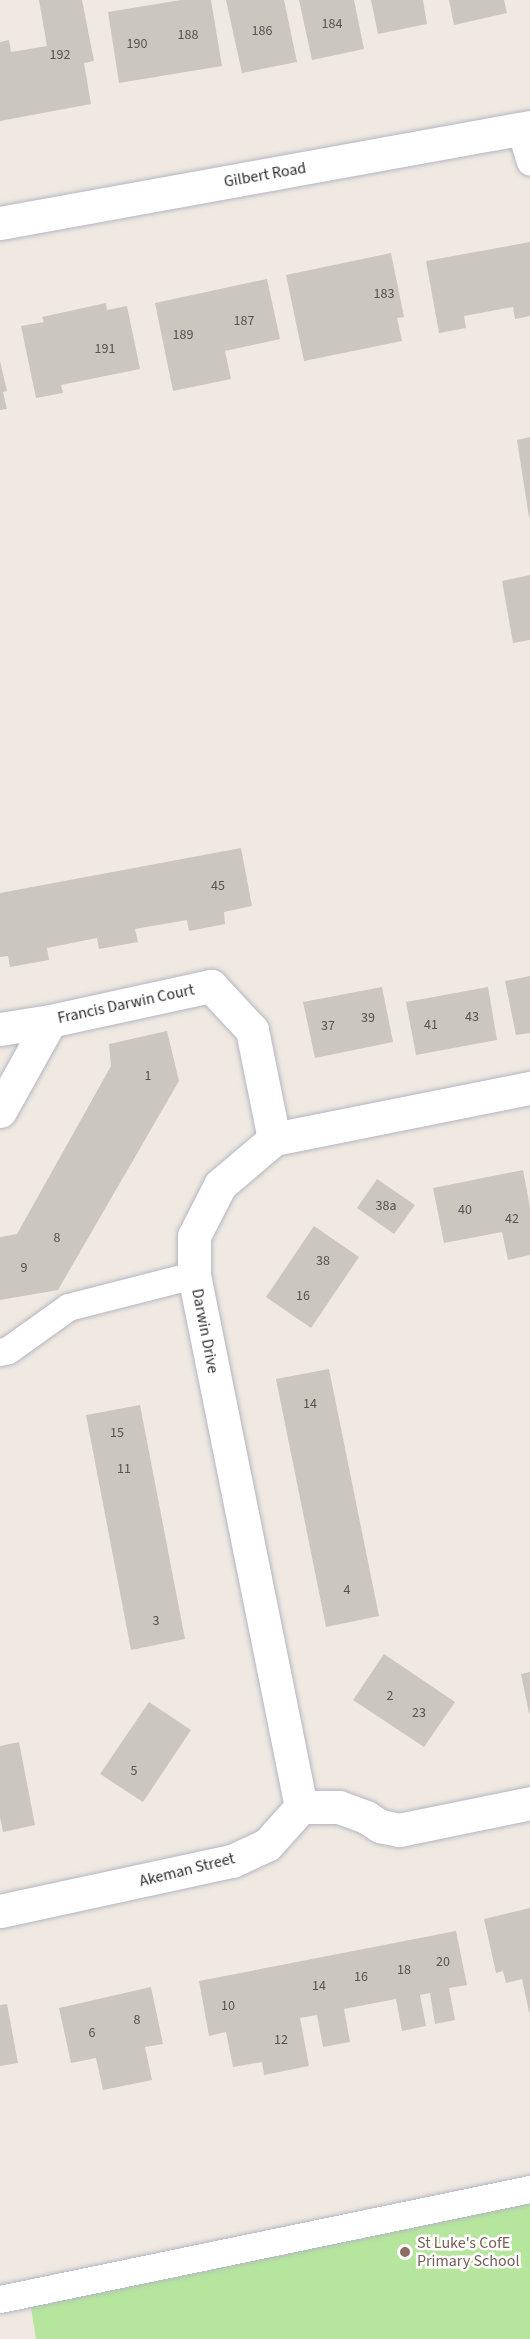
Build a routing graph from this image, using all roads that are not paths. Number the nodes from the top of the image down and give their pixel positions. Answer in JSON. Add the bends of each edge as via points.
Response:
{"nodes":[{"id":1,"x":525,"y":128,"type":"edge"},
{"id":2,"x":530,"y":161,"type":"edge"},
{"id":3,"x":0,"y":223,"type":"edge"},
{"id":4,"x":50,"y":1021,"type":"junction"},
{"id":5,"x":0,"y":1029,"type":"edge"},
{"id":6,"x":530,"y":1088,"type":"edge"},
{"id":7,"x":0,"y":1111,"type":"edge"},
{"id":8,"x":274,"y":1139,"type":"junction"},
{"id":9,"x":194,"y":1275,"type":"junction"},
{"id":10,"x":0,"y":1352,"type":"edge"},
{"id":11,"x":530,"y":1803,"type":"edge"},
{"id":12,"x":301,"y":1807,"type":"junction"},
{"id":13,"x":0,"y":1911,"type":"edge"},
{"id":14,"x":530,"y":2189,"type":"edge"},
{"id":15,"x":0,"y":2299,"type":"edge"}],
"edges":[{"from":1,"to":2,"type":"lane"},
{"from":1,"to":3,"type":"street","name":"Gilbert Road"},
{"from":4,"to":5,"type":"street","name":"Francis Darwin Court"},
{"from":4,"to":7,"type":"street","name":"Francis Darwin Court"},
{"from":4,"to":8,"type":"street","name":"Francis Darwin Court","via":[[211,986],[252,1030]]},
{"from":6,"to":8,"type":"street","name":"Darwin Drive"},
{"from":8,"to":9,"type":"street","name":"Darwin Drive","via":[[220,1185],[194,1236]]},
{"from":9,"to":10,"type":"lane","via":[[68,1307]]},
{"from":9,"to":12,"type":"street","name":"Darwin Drive"},
{"from":11,"to":12,"type":"street","via":[[399,1830],[380,1826],[339,1807]]},
{"from":12,"to":13,"type":"street","name":"Akeman Street","via":[[267,1845],[232,1861]]},
{"from":14,"to":15,"type":"lane"}]}
